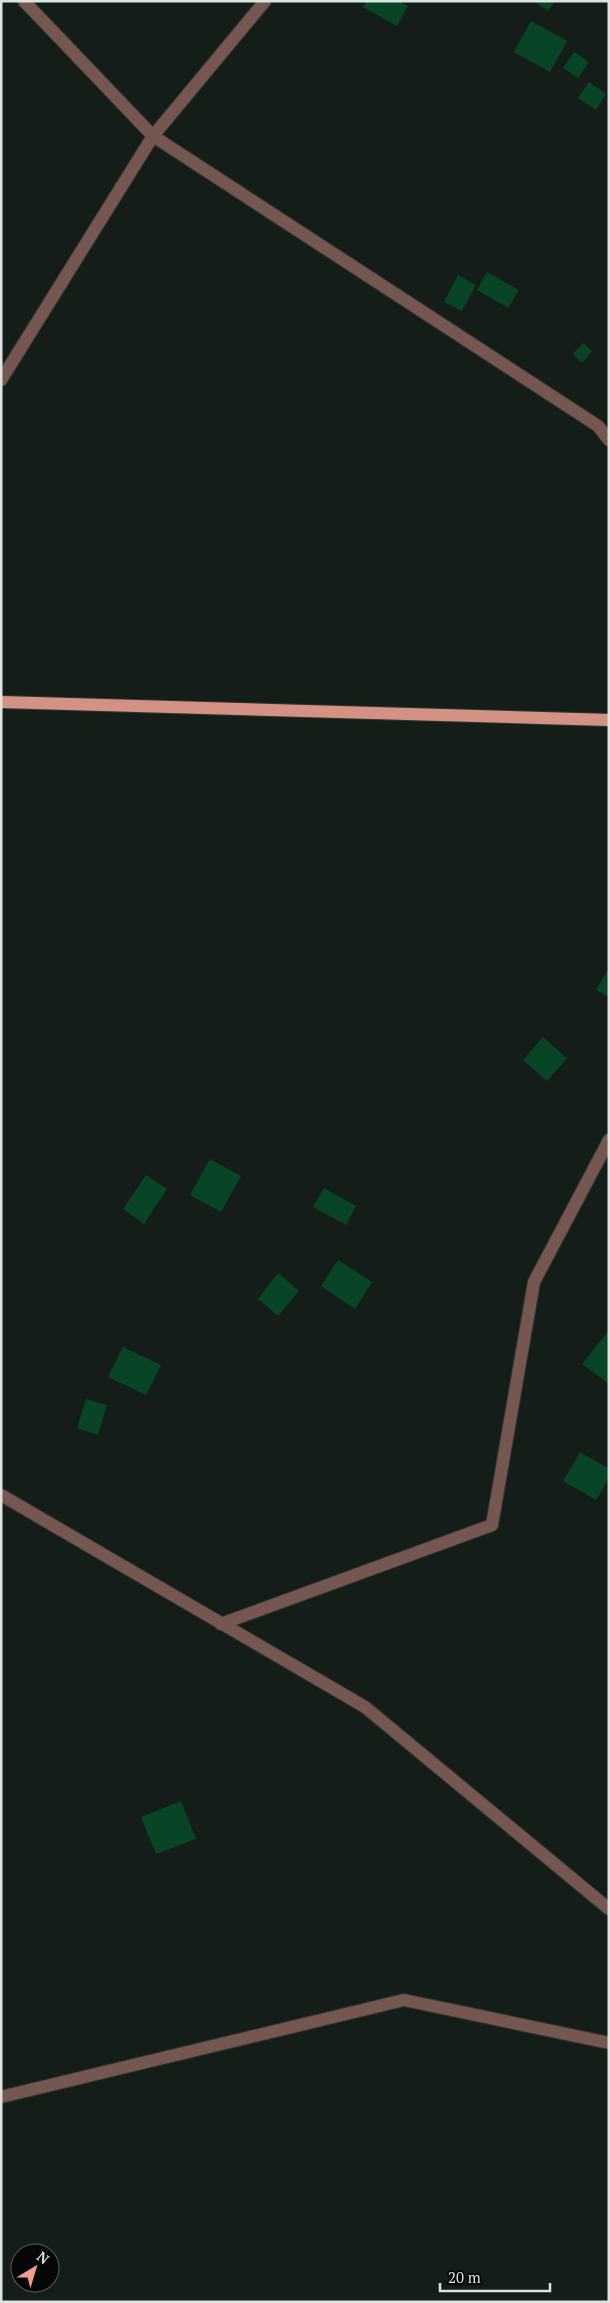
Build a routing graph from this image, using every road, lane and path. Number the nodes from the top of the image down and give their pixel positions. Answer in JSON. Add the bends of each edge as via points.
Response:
{"nodes":[{"id":1,"x":24,"y":1,"type":"edge"},
{"id":2,"x":265,"y":1,"type":"edge"},
{"id":3,"x":153,"y":136,"type":"junction"},
{"id":4,"x":1,"y":380,"type":"edge"},
{"id":5,"x":609,"y":440,"type":"edge"},
{"id":6,"x":1,"y":702,"type":"edge"},
{"id":7,"x":609,"y":720,"type":"edge"},
{"id":8,"x":609,"y":1140,"type":"edge"},
{"id":9,"x":1,"y":1495,"type":"edge"},
{"id":10,"x":222,"y":1624,"type":"junction"},
{"id":11,"x":609,"y":1909,"type":"edge"},
{"id":12,"x":609,"y":2043,"type":"edge"},
{"id":13,"x":1,"y":2097,"type":"edge"}],
"edges":[{"from":1,"to":3,"type":"street"},
{"from":2,"to":3,"type":"street"},
{"from":3,"to":4,"type":"street"},
{"from":3,"to":5,"type":"street","via":[[598,426]]},
{"from":6,"to":7,"type":"main road"},
{"from":8,"to":10,"type":"street","via":[[534,1282],[492,1526]]},
{"from":9,"to":10,"type":"street"},
{"from":10,"to":11,"type":"street","via":[[364,1707]]},
{"from":12,"to":13,"type":"street","via":[[404,2000]]}]}
